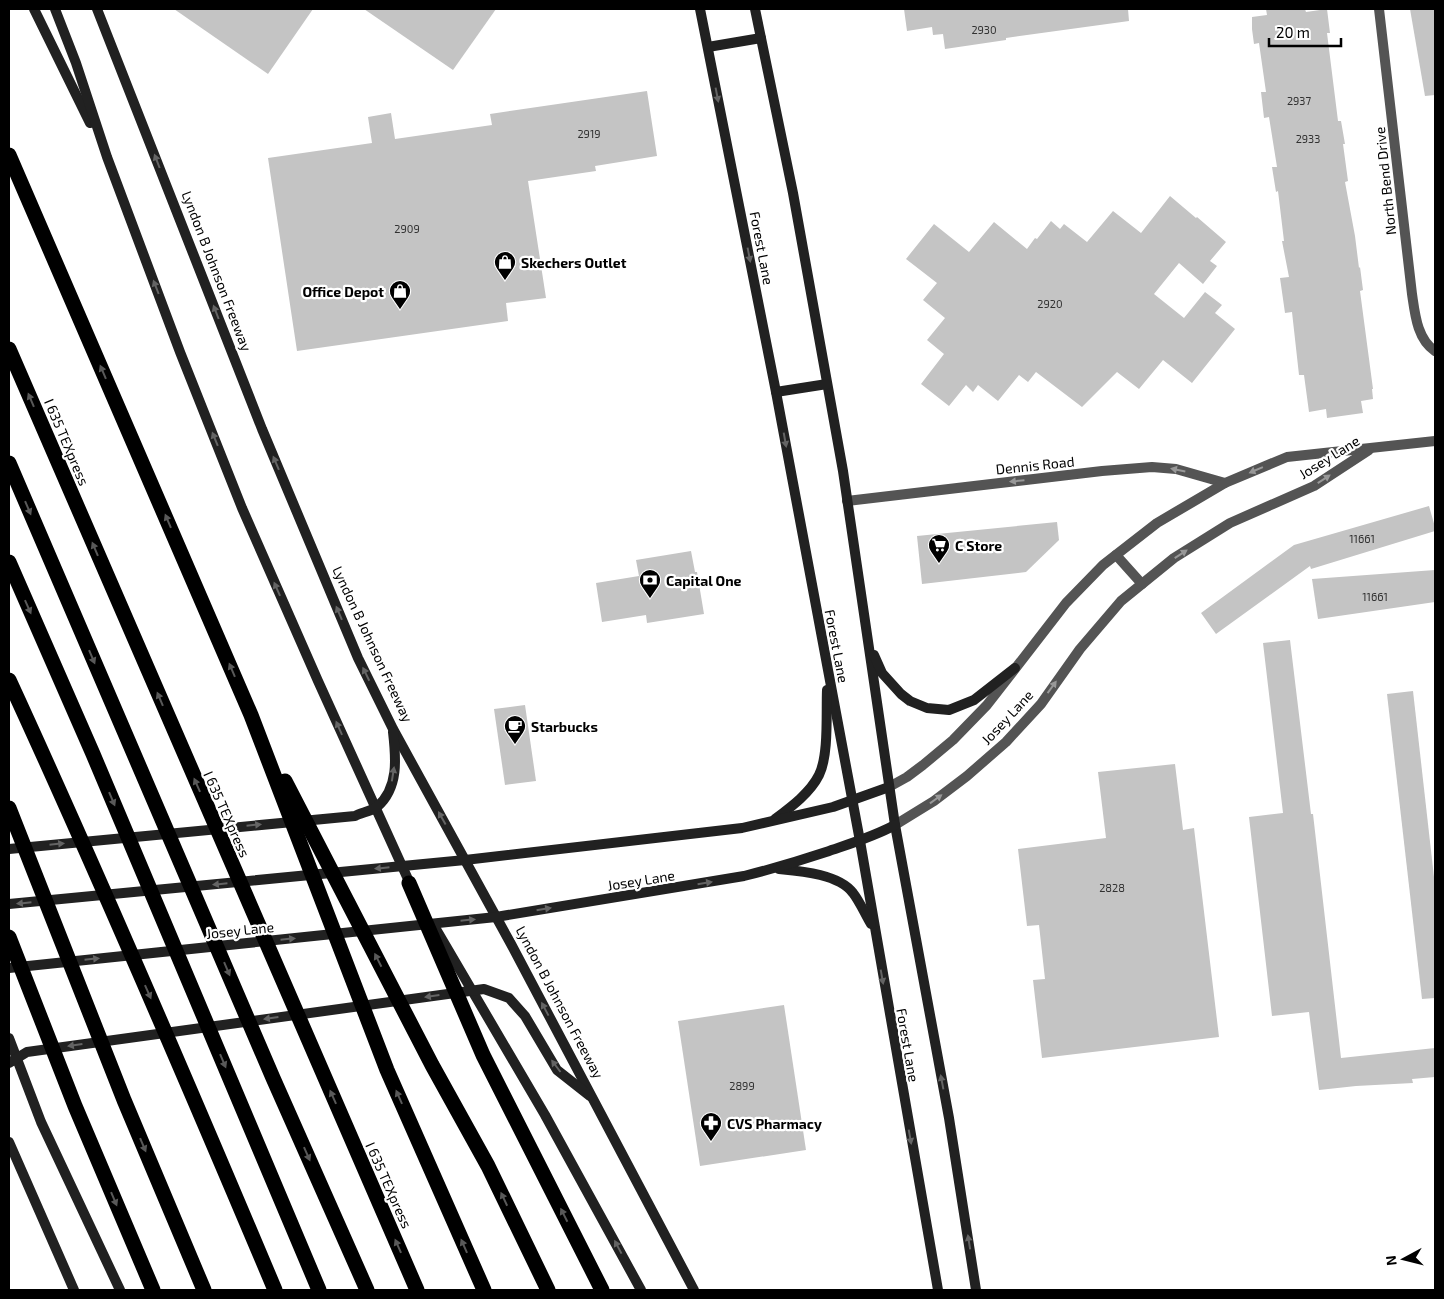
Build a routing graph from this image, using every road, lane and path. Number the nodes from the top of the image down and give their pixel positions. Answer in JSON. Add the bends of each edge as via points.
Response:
{"nodes":[{"id":1,"x":34,"y":9,"type":"edge"},
{"id":2,"x":55,"y":9,"type":"edge"},
{"id":3,"x":97,"y":9,"type":"edge"},
{"id":4,"x":700,"y":9,"type":"edge"},
{"id":5,"x":755,"y":9,"type":"edge"},
{"id":6,"x":1379,"y":9,"type":"edge"},
{"id":7,"x":761,"y":38,"type":"junction"},
{"id":8,"x":708,"y":47,"type":"junction"},
{"id":9,"x":9,"y":155,"type":"edge"},
{"id":10,"x":107,"y":158,"type":"junction"},
{"id":11,"x":9,"y":349,"type":"edge"},
{"id":12,"x":1432,"y":349,"type":"edge"},
{"id":13,"x":826,"y":384,"type":"junction"},
{"id":14,"x":776,"y":392,"type":"junction"},
{"id":15,"x":1435,"y":440,"type":"edge"},
{"id":16,"x":1372,"y":448,"type":"junction"},
{"id":17,"x":9,"y":463,"type":"edge"},
{"id":18,"x":1225,"y":483,"type":"junction"},
{"id":19,"x":847,"y":501,"type":"junction"},
{"id":20,"x":1116,"y":555,"type":"junction"},
{"id":21,"x":9,"y":562,"type":"edge"},
{"id":22,"x":1142,"y":584,"type":"junction"},
{"id":23,"x":869,"y":644,"type":"junction"},
{"id":24,"x":1015,"y":668,"type":"junction"},
{"id":25,"x":828,"y":669,"type":"junction"},
{"id":26,"x":9,"y":680,"type":"edge"},
{"id":27,"x":252,"y":715,"type":"junction"},
{"id":28,"x":393,"y":728,"type":"junction"},
{"id":29,"x":889,"y":787,"type":"junction"},
{"id":30,"x":852,"y":800,"type":"junction"},
{"id":31,"x":9,"y":808,"type":"edge"},
{"id":32,"x":772,"y":821,"type":"junction"},
{"id":33,"x":894,"y":825,"type":"junction"},
{"id":34,"x":860,"y":841,"type":"junction"},
{"id":35,"x":9,"y":849,"type":"edge"},
{"id":36,"x":465,"y":860,"type":"junction"},
{"id":37,"x":775,"y":868,"type":"junction"},
{"id":38,"x":409,"y":884,"type":"junction"},
{"id":39,"x":9,"y":904,"type":"edge"},
{"id":40,"x":496,"y":917,"type":"junction"},
{"id":41,"x":874,"y":929,"type":"junction"},
{"id":42,"x":9,"y":937,"type":"edge"},
{"id":43,"x":9,"y":968,"type":"edge"},
{"id":44,"x":9,"y":1038,"type":"edge"},
{"id":45,"x":9,"y":1063,"type":"edge"},
{"id":46,"x":592,"y":1098,"type":"junction"},
{"id":47,"x":10,"y":1143,"type":"edge"},
{"id":48,"x":74,"y":1290,"type":"edge"},
{"id":49,"x":120,"y":1290,"type":"edge"},
{"id":50,"x":153,"y":1290,"type":"edge"},
{"id":51,"x":204,"y":1290,"type":"edge"},
{"id":52,"x":275,"y":1290,"type":"edge"},
{"id":53,"x":320,"y":1290,"type":"edge"},
{"id":54,"x":367,"y":1290,"type":"edge"},
{"id":55,"x":418,"y":1290,"type":"edge"},
{"id":56,"x":484,"y":1290,"type":"edge"},
{"id":57,"x":548,"y":1290,"type":"edge"},
{"id":58,"x":602,"y":1290,"type":"edge"},
{"id":59,"x":641,"y":1290,"type":"edge"},
{"id":60,"x":694,"y":1290,"type":"edge"},
{"id":61,"x":938,"y":1290,"type":"edge"},
{"id":62,"x":976,"y":1290,"type":"edge"}],
"edges":[{"from":1,"to":10,"type":"main road"},
{"from":2,"to":10,"type":"main road"},
{"from":28,"to":3,"type":"main road","name":"Lyndon B Johnson Freeway","one_way":true,"via":[[358,658],[262,429]]},
{"from":4,"to":8,"type":"main road","name":"Forest Lane"},
{"from":5,"to":7,"type":"main road","name":"Forest Lane"},
{"from":6,"to":12,"type":"street","name":"North Bend Drive","via":[[1412,294],[1418,326]]},
{"from":7,"to":8,"type":"main road"},
{"from":7,"to":13,"type":"main road","name":"Forest Lane","via":[[793,194]]},
{"from":8,"to":14,"type":"main road","name":"Forest Lane","one_way":true},
{"from":27,"to":9,"type":"highway","one_way":true},
{"from":38,"to":10,"type":"main road","one_way":true,"via":[[242,508]]},
{"from":55,"to":11,"type":"highway","name":"I 635 TEXpress","one_way":true},
{"from":13,"to":14,"type":"main road"},
{"from":13,"to":19,"type":"main road","name":"Forest Lane"},
{"from":14,"to":25,"type":"main road","name":"Forest Lane","one_way":true},
{"from":15,"to":16,"type":"street"},
{"from":16,"to":18,"type":"street","name":"Josey Lane","one_way":true,"via":[[1288,457]]},
{"from":22,"to":16,"type":"street","name":"Josey Lane","one_way":true,"via":[[1174,558],[1230,523],[1314,486]]},
{"from":17,"to":54,"type":"highway","one_way":true},
{"from":18,"to":19,"type":"street","name":"Dennis Road","one_way":true,"via":[[1176,469],[1152,467]]},
{"from":18,"to":20,"type":"street","name":"Josey Lane","via":[[1157,523]]},
{"from":19,"to":23,"type":"main road","name":"Forest Lane"},
{"from":20,"to":22,"type":"street"},
{"from":20,"to":24,"type":"street","name":"Josey Lane","via":[[1066,603]]},
{"from":21,"to":53,"type":"highway","one_way":true},
{"from":33,"to":22,"type":"street","name":"Josey Lane","one_way":true,"via":[[934,801],[1006,742],[1040,704],[1098,627]]},
{"from":23,"to":24,"type":"main road","via":[[882,673],[900,694],[926,708],[949,710],[974,700]]},
{"from":23,"to":29,"type":"main road","name":"Forest Lane"},
{"from":24,"to":29,"type":"street","name":"Josey Lane","via":[[987,705],[953,740]]},
{"from":25,"to":30,"type":"main road","name":"Forest Lane"},
{"from":25,"to":32,"type":"main road","via":[[824,757],[819,775],[795,804]]},
{"from":26,"to":52,"type":"highway","one_way":true,"via":[[200,1110]]},
{"from":56,"to":27,"type":"highway","one_way":true,"via":[[387,1070]]},
{"from":57,"to":27,"type":"highway","one_way":true,"via":[[488,1166],[432,1065]]},
{"from":35,"to":28,"type":"main road","one_way":true,"via":[[355,816],[376,808],[393,782],[396,759]]},
{"from":36,"to":28,"type":"main road","name":"Lyndon B Johnson Freeway","one_way":true},
{"from":29,"to":30,"type":"main road","name":"Josey Lane"},
{"from":29,"to":33,"type":"main road","name":"Forest Lane"},
{"from":30,"to":32,"type":"main road","name":"Josey Lane"},
{"from":30,"to":34,"type":"main road","name":"Forest Lane"},
{"from":31,"to":51,"type":"highway","one_way":true,"via":[[124,1100]]},
{"from":32,"to":36,"type":"main road","name":"Josey Lane","via":[[742,828]]},
{"from":33,"to":34,"type":"main road","name":"Josey Lane"},
{"from":62,"to":33,"type":"main road","name":"Forest Lane","one_way":true,"via":[[949,1118]]},
{"from":34,"to":37,"type":"main road","name":"Josey Lane"},
{"from":34,"to":41,"type":"main road","name":"Forest Lane"},
{"from":36,"to":39,"type":"main road","name":"Josey Lane","one_way":true},
{"from":36,"to":40,"type":"main road","name":"Lyndon B Johnson Freeway"},
{"from":40,"to":37,"type":"main road","name":"Josey Lane","one_way":true,"via":[[744,876]]},
{"from":37,"to":41,"type":"main road","via":[[818,875],[844,885],[852,892]]},
{"from":58,"to":38,"type":"highway","one_way":true,"via":[[483,1055]]},
{"from":59,"to":38,"type":"main road","one_way":true,"via":[[550,1124]]},
{"from":43,"to":40,"type":"main road","name":"Josey Lane","one_way":true},
{"from":46,"to":40,"type":"main road","name":"Lyndon B Johnson Freeway","one_way":true},
{"from":41,"to":61,"type":"main road","name":"Forest Lane","one_way":true},
{"from":42,"to":50,"type":"highway","one_way":true,"via":[[75,1106]]},
{"from":44,"to":49,"type":"main road","via":[[41,1122]]},
{"from":46,"to":45,"type":"main road","one_way":true,"via":[[557,1070],[525,1016],[509,998],[484,989],[26,1052]]},
{"from":46,"to":60,"type":"main road","name":"Lyndon B Johnson Freeway"},
{"from":47,"to":48,"type":"main road"}]}
